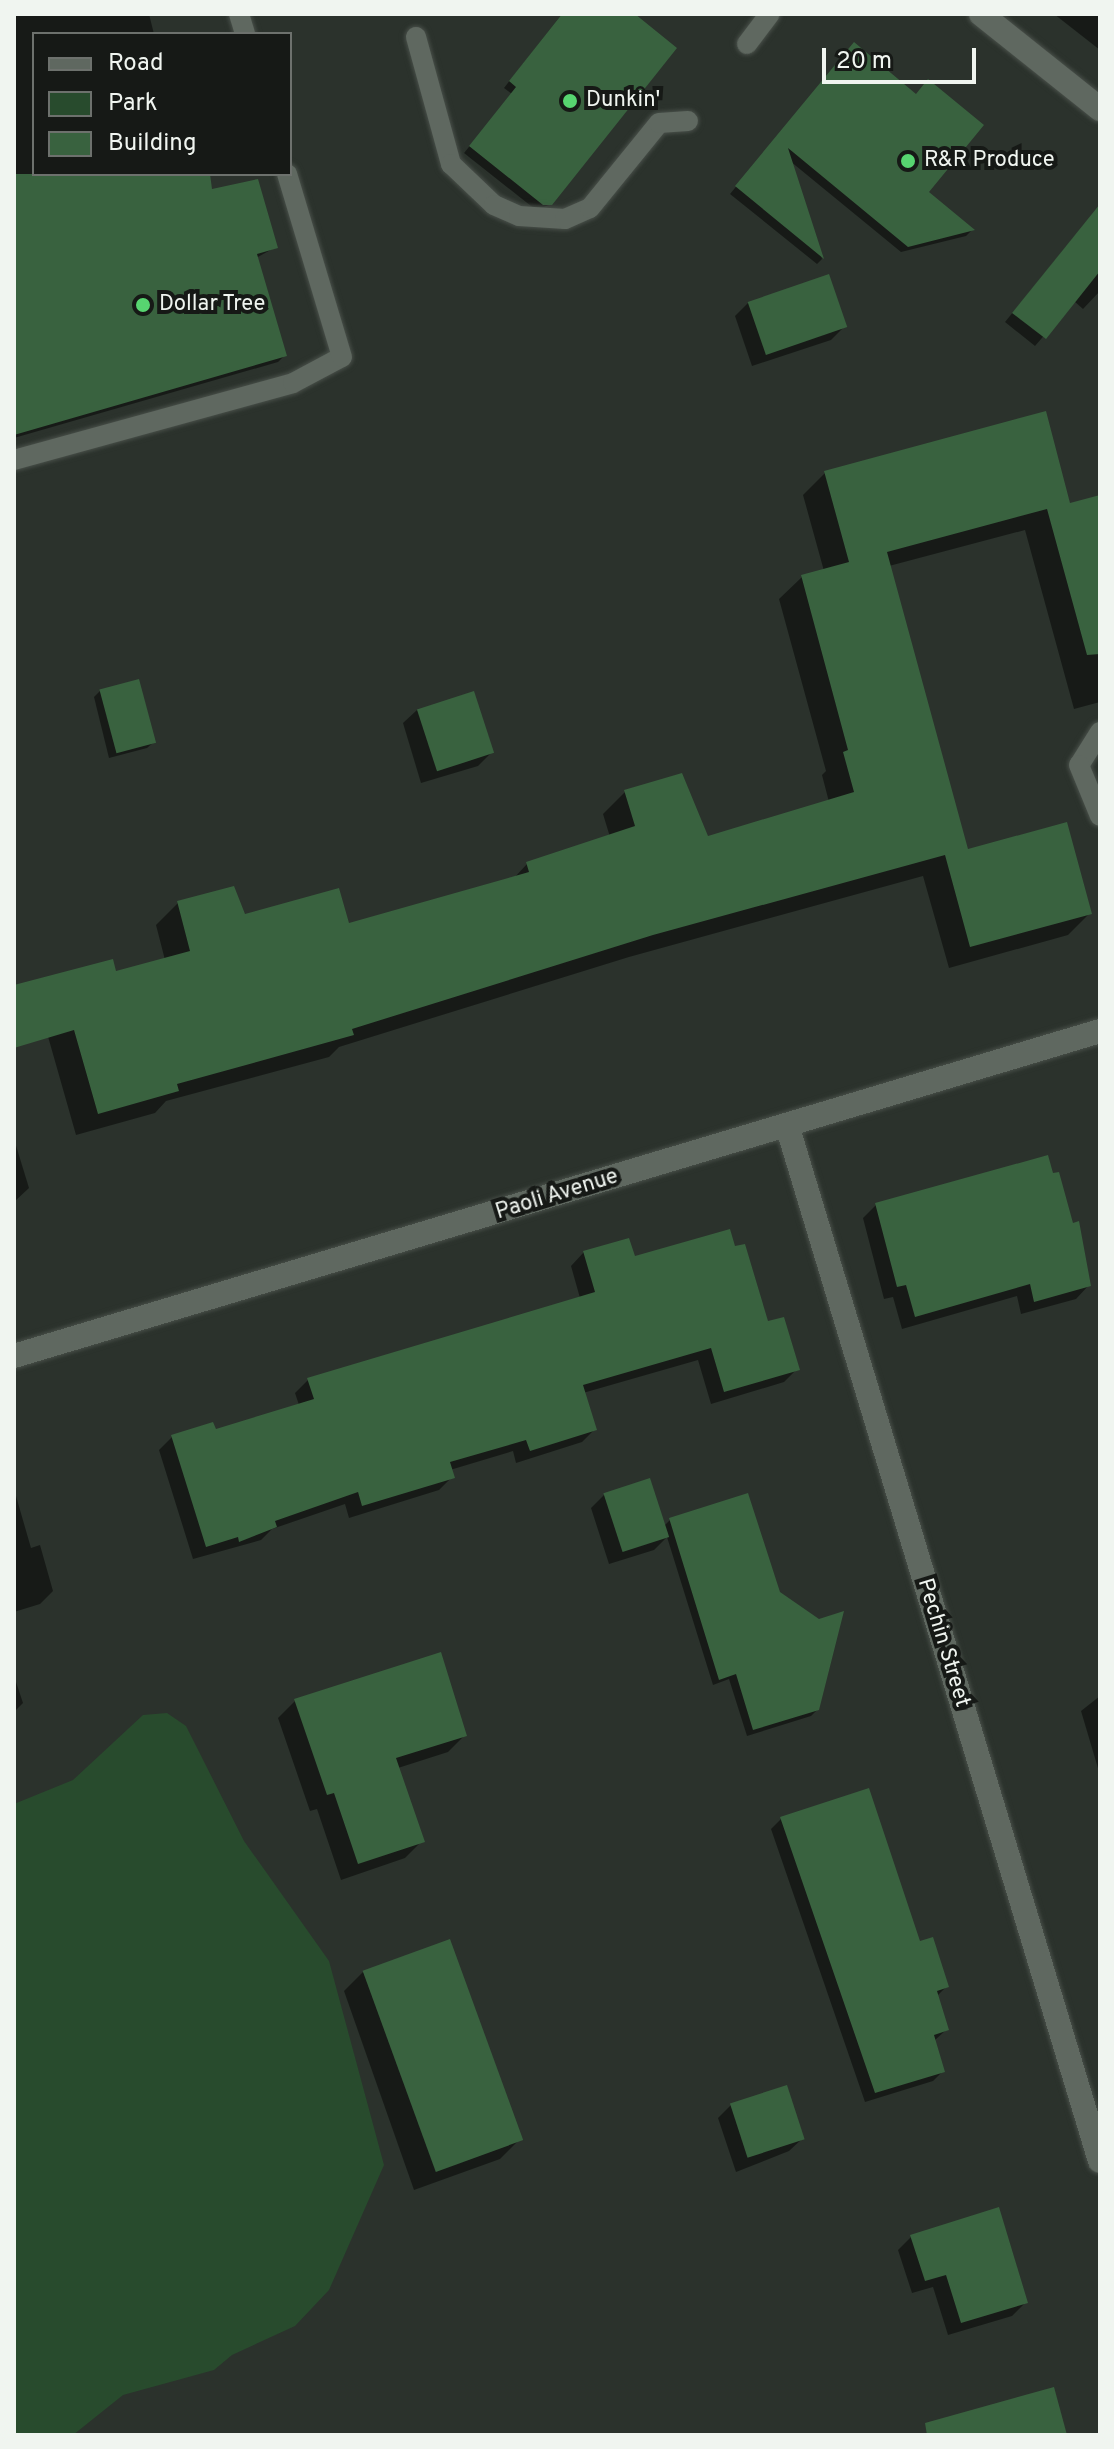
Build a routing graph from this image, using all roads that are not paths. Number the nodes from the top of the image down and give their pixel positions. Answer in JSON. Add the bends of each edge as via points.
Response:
{"nodes":[{"id":1,"x":770,"y":14,"type":"edge"},
{"id":2,"x":981,"y":14,"type":"edge"},
{"id":3,"x":416,"y":37,"type":"dead end"},
{"id":4,"x":747,"y":44,"type":"dead end"},
{"id":5,"x":1100,"y":109,"type":"edge"},
{"id":6,"x":688,"y":121,"type":"dead end"},
{"id":7,"x":288,"y":176,"type":"edge"},
{"id":8,"x":14,"y":460,"type":"edge"},
{"id":9,"x":1100,"y":732,"type":"edge"},
{"id":10,"x":1100,"y":816,"type":"edge"},
{"id":11,"x":1100,"y":1031,"type":"edge"},
{"id":12,"x":787,"y":1125,"type":"junction"},
{"id":13,"x":14,"y":1356,"type":"edge"},
{"id":14,"x":1095,"y":2126,"type":"edge"},
{"id":15,"x":1100,"y":2161,"type":"edge"}],
"edges":[{"from":1,"to":4,"type":"lane"},
{"from":2,"to":5,"type":"street"},
{"from":3,"to":6,"type":"lane","via":[[451,164],[494,205],[519,216],[565,219],[590,208],[659,123]]},
{"from":7,"to":8,"type":"lane","via":[[342,357],[293,383]]},
{"from":9,"to":10,"type":"lane","via":[[1079,765]]},
{"from":11,"to":12,"type":"street","name":"Paoli Avenue"},
{"from":12,"to":13,"type":"street","name":"Paoli Avenue"},
{"from":12,"to":14,"type":"street","name":"Pechin Street"},
{"from":14,"to":15,"type":"street","name":"Pechin Street"}]}
